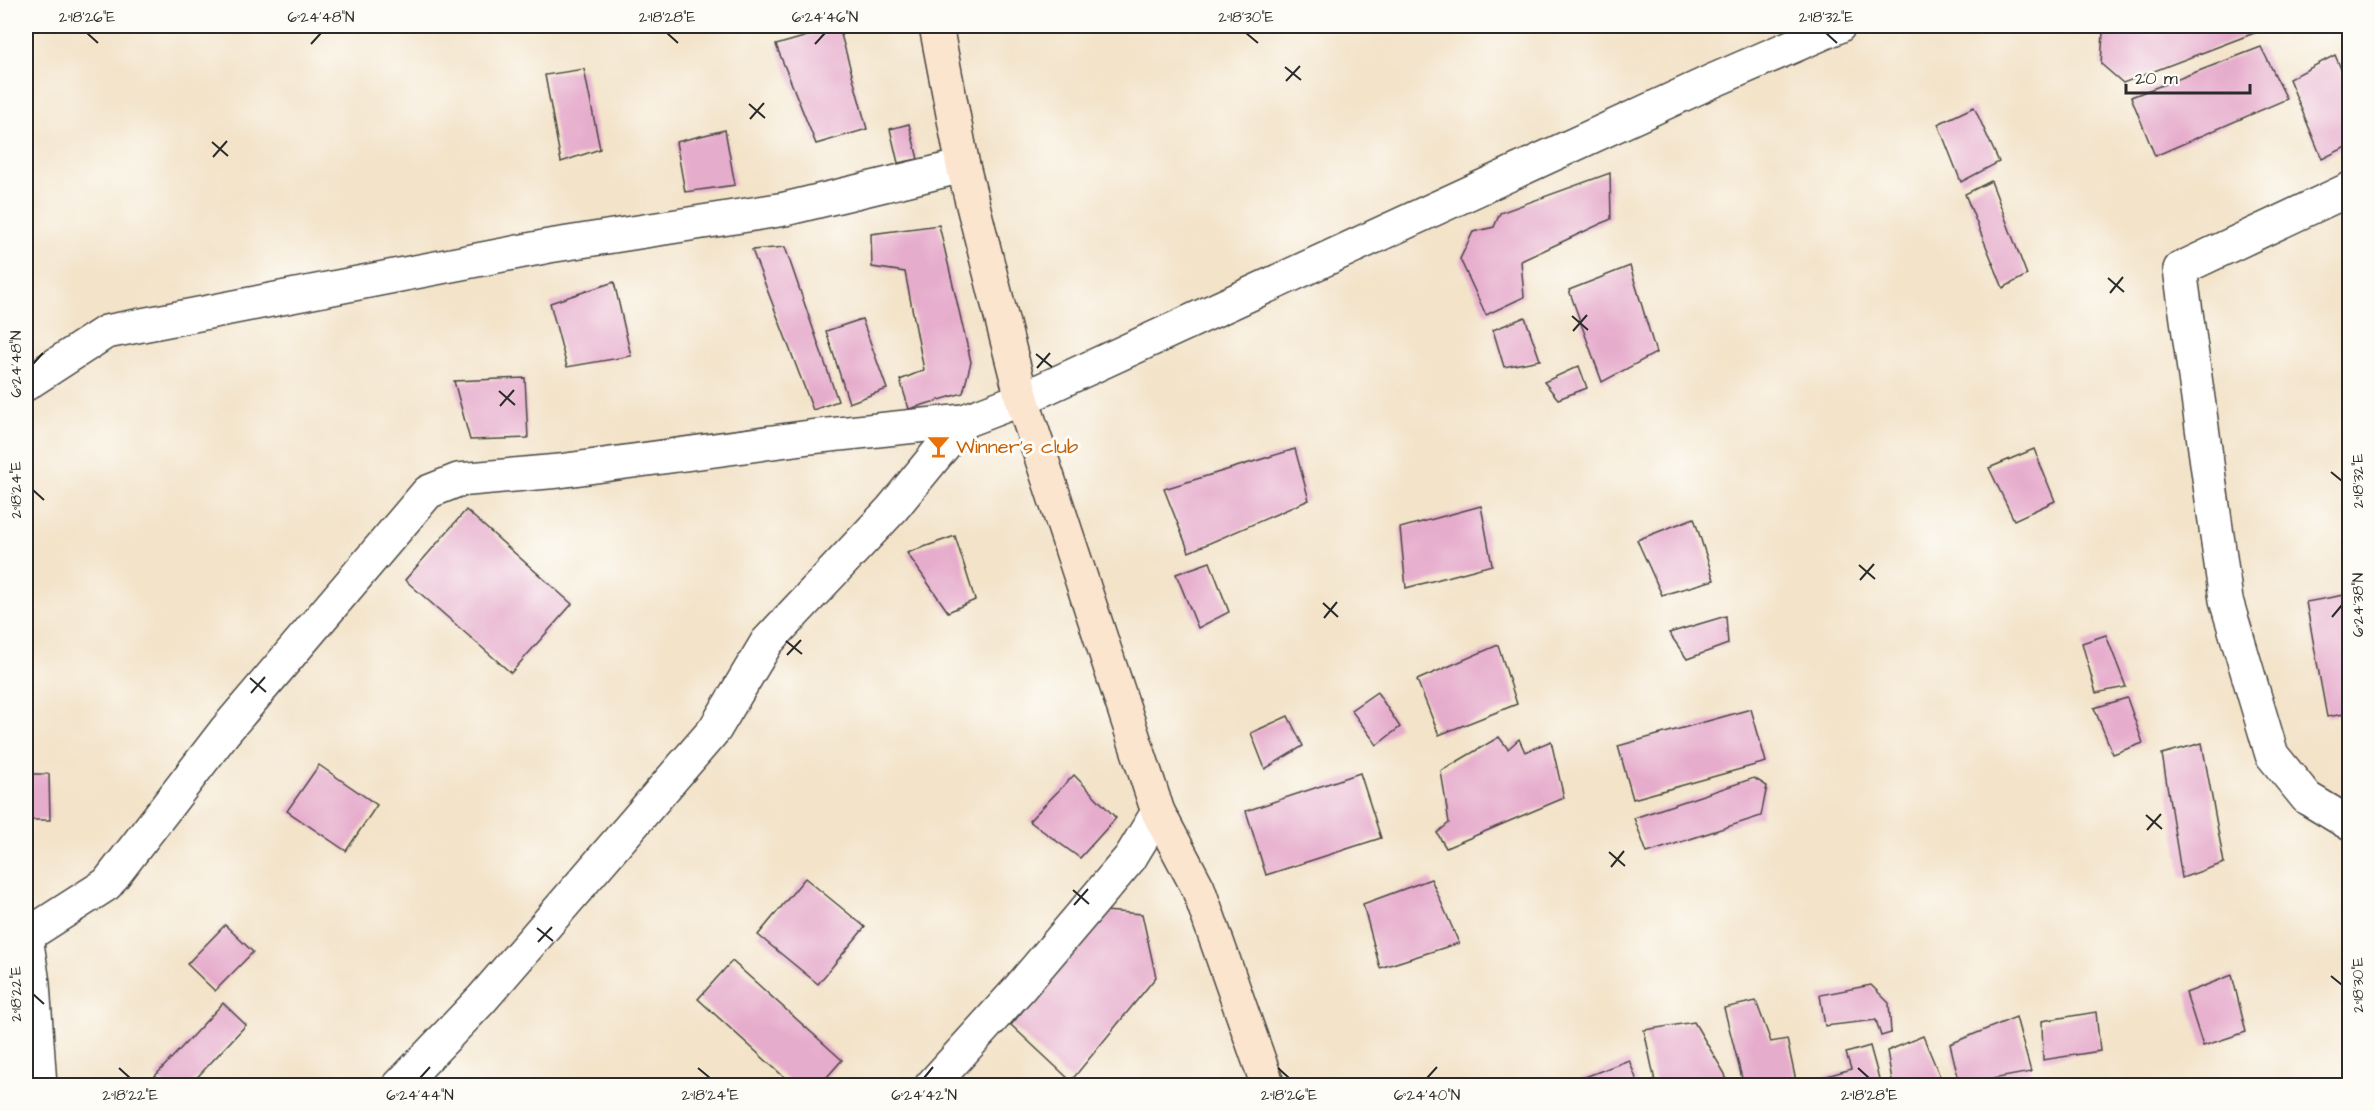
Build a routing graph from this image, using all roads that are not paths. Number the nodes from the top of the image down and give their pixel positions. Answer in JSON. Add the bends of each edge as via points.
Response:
{"nodes":[{"id":1,"x":936,"y":26,"type":"edge"},
{"id":2,"x":1839,"y":26,"type":"edge"},
{"id":3,"x":963,"y":166,"type":"junction"},
{"id":4,"x":2349,"y":189,"type":"edge"},
{"id":5,"x":26,"y":384,"type":"edge"},
{"id":6,"x":1022,"y":399,"type":"junction"},
{"id":7,"x":964,"y":421,"type":"junction"},
{"id":8,"x":1158,"y":812,"type":"junction"},
{"id":9,"x":2349,"y":824,"type":"edge"},
{"id":10,"x":26,"y":937,"type":"edge"},
{"id":11,"x":40,"y":1086,"type":"edge"},
{"id":12,"x":399,"y":1086,"type":"edge"},
{"id":13,"x":931,"y":1086,"type":"edge"},
{"id":14,"x":1268,"y":1086,"type":"edge"}],
"edges":[{"from":1,"to":3,"type":"main road"},
{"from":2,"to":6,"type":"street"},
{"from":3,"to":5,"type":"street","via":[[785,209],[549,246],[106,332]]},
{"from":3,"to":6,"type":"main road"},
{"from":4,"to":9,"type":"street","via":[[2180,269],[2226,600],[2272,755],[2307,798]]},
{"from":6,"to":7,"type":"street"},
{"from":6,"to":8,"type":"main road"},
{"from":7,"to":10,"type":"street","via":[[458,480],[428,492],[225,731],[107,884]]},
{"from":7,"to":12,"type":"street","via":[[892,509],[767,642],[715,729],[482,999]]},
{"from":8,"to":13,"type":"street","via":[[1130,858]]},
{"from":8,"to":14,"type":"main road","via":[[1197,888]]},
{"from":10,"to":11,"type":"street"}]}
